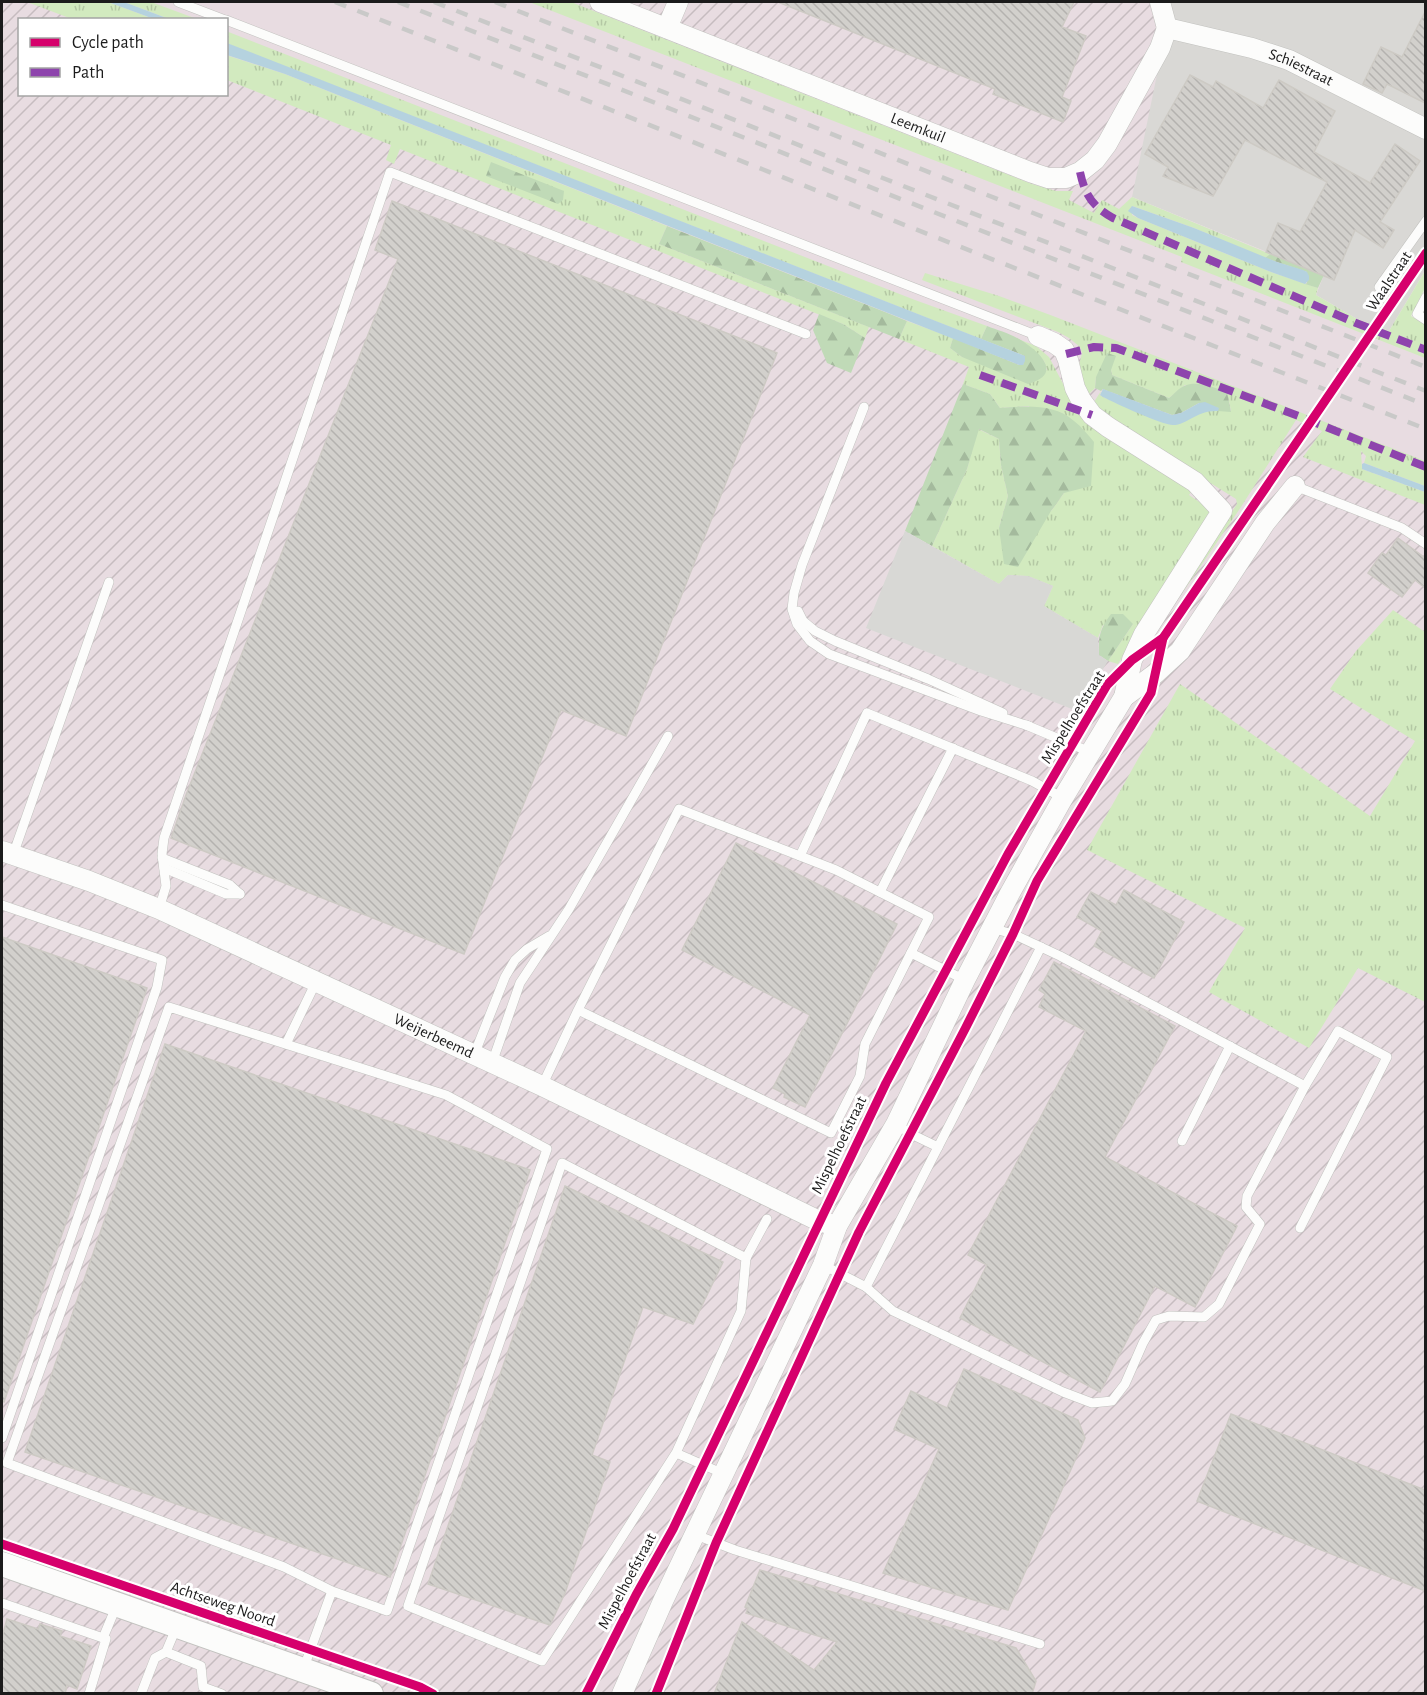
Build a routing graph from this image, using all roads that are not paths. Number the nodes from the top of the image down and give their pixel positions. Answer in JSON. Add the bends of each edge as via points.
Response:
{"nodes":[{"id":1,"x":178,"y":2,"type":"edge"},
{"id":2,"x":600,"y":2,"type":"edge"},
{"id":3,"x":678,"y":2,"type":"edge"},
{"id":4,"x":1160,"y":2,"type":"edge"},
{"id":5,"x":221,"y":18,"type":"edge"},
{"id":6,"x":228,"y":21,"type":"edge"},
{"id":7,"x":667,"y":28,"type":"junction"},
{"id":8,"x":1167,"y":28,"type":"junction"},
{"id":9,"x":1425,"y":129,"type":"edge"},
{"id":10,"x":1425,"y":221,"type":"edge"},
{"id":11,"x":1379,"y":287,"type":"dead end"},
{"id":12,"x":1425,"y":297,"type":"edge"},
{"id":13,"x":1425,"y":320,"type":"edge"},
{"id":14,"x":806,"y":334,"type":"dead end"},
{"id":15,"x":1038,"y":336,"type":"joint"},
{"id":16,"x":864,"y":407,"type":"dead end"},
{"id":17,"x":1295,"y":486,"type":"joint"},
{"id":18,"x":1425,"y":544,"type":"edge"},
{"id":19,"x":110,"y":582,"type":"dead end"},
{"id":20,"x":794,"y":593,"type":"junction"},
{"id":21,"x":1124,"y":697,"type":"junction"},
{"id":22,"x":1029,"y":726,"type":"junction"},
{"id":23,"x":668,"y":736,"type":"dead end"},
{"id":24,"x":953,"y":748,"type":"junction"},
{"id":25,"x":1090,"y":752,"type":"junction"},
{"id":26,"x":1063,"y":798,"type":"junction"},
{"id":27,"x":7,"y":853,"type":"edge"},
{"id":28,"x":800,"y":856,"type":"junction"},
{"id":29,"x":162,"y":858,"type":"junction"},
{"id":30,"x":164,"y":868,"type":"junction"},
{"id":31,"x":880,"y":892,"type":"junction"},
{"id":32,"x":2,"y":905,"type":"edge"},
{"id":33,"x":159,"y":909,"type":"junction"},
{"id":34,"x":991,"y":928,"type":"junction"},
{"id":35,"x":554,"y":932,"type":"junction"},
{"id":36,"x":1041,"y":947,"type":"junction"},
{"id":37,"x":911,"y":953,"type":"junction"},
{"id":38,"x":965,"y":980,"type":"junction"},
{"id":39,"x":316,"y":982,"type":"junction"},
{"id":40,"x":578,"y":1011,"type":"junction"},
{"id":41,"x":286,"y":1044,"type":"junction"},
{"id":42,"x":1230,"y":1046,"type":"junction"},
{"id":43,"x":483,"y":1059,"type":"junction"},
{"id":44,"x":542,"y":1086,"type":"junction"},
{"id":45,"x":1305,"y":1086,"type":"junction"},
{"id":46,"x":896,"y":1124,"type":"junction"},
{"id":47,"x":1182,"y":1141,"type":"dead end"},
{"id":48,"x":938,"y":1147,"type":"junction"},
{"id":49,"x":767,"y":1220,"type":"dead end"},
{"id":50,"x":837,"y":1226,"type":"junction"},
{"id":51,"x":1300,"y":1228,"type":"dead end"},
{"id":52,"x":746,"y":1258,"type":"junction"},
{"id":53,"x":823,"y":1265,"type":"junction"},
{"id":54,"x":866,"y":1287,"type":"junction"},
{"id":55,"x":2,"y":1438,"type":"edge"},
{"id":56,"x":676,"y":1452,"type":"junction"},
{"id":57,"x":724,"y":1474,"type":"junction"},
{"id":58,"x":696,"y":1535,"type":"junction"},
{"id":59,"x":2,"y":1564,"type":"edge"},
{"id":60,"x":332,"y":1591,"type":"junction"},
{"id":61,"x":2,"y":1603,"type":"edge"},
{"id":62,"x":117,"y":1605,"type":"junction"},
{"id":63,"x":177,"y":1626,"type":"junction"},
{"id":64,"x":103,"y":1638,"type":"junction"},
{"id":65,"x":1040,"y":1644,"type":"dead end"},
{"id":66,"x":166,"y":1652,"type":"junction"},
{"id":67,"x":303,"y":1670,"type":"junction"},
{"id":68,"x":89,"y":1694,"type":"edge"},
{"id":69,"x":141,"y":1694,"type":"edge"},
{"id":70,"x":222,"y":1694,"type":"edge"},
{"id":71,"x":370,"y":1694,"type":"edge"},
{"id":72,"x":622,"y":1694,"type":"edge"}],
"edges":[{"from":1,"to":5,"type":"lane"},
{"from":2,"to":7,"type":"street","name":"Leemkuil"},
{"from":3,"to":7,"type":"street"},
{"from":4,"to":8,"type":"street"},
{"from":6,"to":15,"type":"lane"},
{"from":7,"to":8,"type":"street","name":"Leemkuil","via":[[1030,172],[1066,178],[1095,160],[1107,144]]},
{"from":8,"to":9,"type":"street","name":"Schiestraat","via":[[1289,60]]},
{"from":10,"to":11,"type":"lane","name":"Waalstraat"},
{"from":12,"to":13,"type":"lane","via":[[1417,314]]},
{"from":14,"to":29,"type":"lane","via":[[390,172],[164,838]]},
{"from":15,"to":21,"type":"street","name":"Mispelhoefstraat","via":[[1064,350],[1075,388],[1092,415],[1195,482],[1222,511],[1144,634],[1132,660]]},
{"from":16,"to":20,"type":"lane"},
{"from":17,"to":18,"type":"lane","via":[[1402,528]]},
{"from":17,"to":21,"type":"street","name":"Mispelhoefstraat","via":[[1265,523],[1180,651]]},
{"from":19,"to":27,"type":"lane"},
{"from":20,"to":22,"type":"lane","via":[[797,610],[815,632],[928,678]]},
{"from":20,"to":22,"type":"lane","via":[[792,609],[797,624],[810,641],[829,654]]},
{"from":21,"to":25,"type":"street","name":"Mispelhoefstraat"},
{"from":22,"to":25,"type":"lane"},
{"from":23,"to":35,"type":"lane"},
{"from":24,"to":26,"type":"lane"},
{"from":24,"to":28,"type":"lane","via":[[867,713]]},
{"from":24,"to":31,"type":"lane"},
{"from":25,"to":26,"type":"street","name":"Mispelhoefstraat"},
{"from":26,"to":34,"type":"street","name":"Mispelhoefstraat"},
{"from":27,"to":33,"type":"street","name":"Weijerbeemd"},
{"from":28,"to":31,"type":"lane"},
{"from":28,"to":40,"type":"lane","via":[[679,809]]},
{"from":29,"to":30,"type":"lane"},
{"from":29,"to":30,"type":"lane","via":[[230,885],[240,894],[226,894]]},
{"from":30,"to":33,"type":"lane","via":[[166,886]]},
{"from":31,"to":37,"type":"lane","via":[[929,917]]},
{"from":32,"to":55,"type":"lane","via":[[162,960],[157,987]]},
{"from":33,"to":39,"type":"street","name":"Weijerbeemd"},
{"from":34,"to":36,"type":"lane"},
{"from":34,"to":38,"type":"street","name":"Mispelhoefstraat"},
{"from":35,"to":43,"type":"lane","via":[[520,983]]},
{"from":35,"to":43,"type":"lane","via":[[527,949],[505,977]]},
{"from":36,"to":42,"type":"lane"},
{"from":36,"to":48,"type":"lane"},
{"from":37,"to":38,"type":"lane"},
{"from":37,"to":40,"type":"lane","via":[[865,1044],[860,1076],[831,1133]]},
{"from":38,"to":46,"type":"street","name":"Mispelhoefstraat"},
{"from":39,"to":41,"type":"lane"},
{"from":39,"to":43,"type":"street","name":"Weijerbeemd"},
{"from":40,"to":44,"type":"lane"},
{"from":41,"to":60,"type":"lane","via":[[446,1095],[547,1149],[387,1611]]},
{"from":41,"to":60,"type":"lane","via":[[169,1006],[7,1463],[285,1567]]},
{"from":42,"to":45,"type":"lane"},
{"from":42,"to":47,"type":"lane"},
{"from":43,"to":44,"type":"street","name":"Weijerbeemd"},
{"from":44,"to":50,"type":"street","name":"Weijerbeemd","via":[[819,1221]]},
{"from":45,"to":51,"type":"lane","via":[[1338,1031],[1387,1057]]},
{"from":45,"to":54,"type":"lane","via":[[1247,1196],[1246,1207],[1260,1224],[1219,1304],[1204,1317],[1169,1316],[1156,1320],[1125,1384],[1112,1401],[1092,1403],[1063,1392],[893,1311]]},
{"from":46,"to":48,"type":"lane"},
{"from":46,"to":50,"type":"street","name":"Mispelhoefstraat"},
{"from":48,"to":54,"type":"lane"},
{"from":49,"to":52,"type":"lane"},
{"from":50,"to":53,"type":"street","name":"Mispelhoefstraat"},
{"from":52,"to":56,"type":"lane","via":[[741,1311]]},
{"from":52,"to":56,"type":"lane","via":[[562,1163],[408,1606],[542,1661]]},
{"from":53,"to":54,"type":"lane"},
{"from":53,"to":57,"type":"street","name":"Mispelhoefstraat"},
{"from":56,"to":57,"type":"lane"},
{"from":57,"to":58,"type":"street","name":"Mispelhoefstraat"},
{"from":58,"to":65,"type":"lane"},
{"from":58,"to":72,"type":"street","name":"Mispelhoefstraat"},
{"from":59,"to":62,"type":"street"},
{"from":60,"to":67,"type":"lane"},
{"from":61,"to":64,"type":"lane"},
{"from":62,"to":63,"type":"street"},
{"from":62,"to":64,"type":"lane"},
{"from":63,"to":66,"type":"lane"},
{"from":63,"to":67,"type":"street"},
{"from":64,"to":68,"type":"lane","via":[[106,1639]]},
{"from":66,"to":69,"type":"lane","via":[[154,1658]]},
{"from":66,"to":70,"type":"lane","via":[[201,1666],[203,1687]]},
{"from":67,"to":71,"type":"street"}]}
